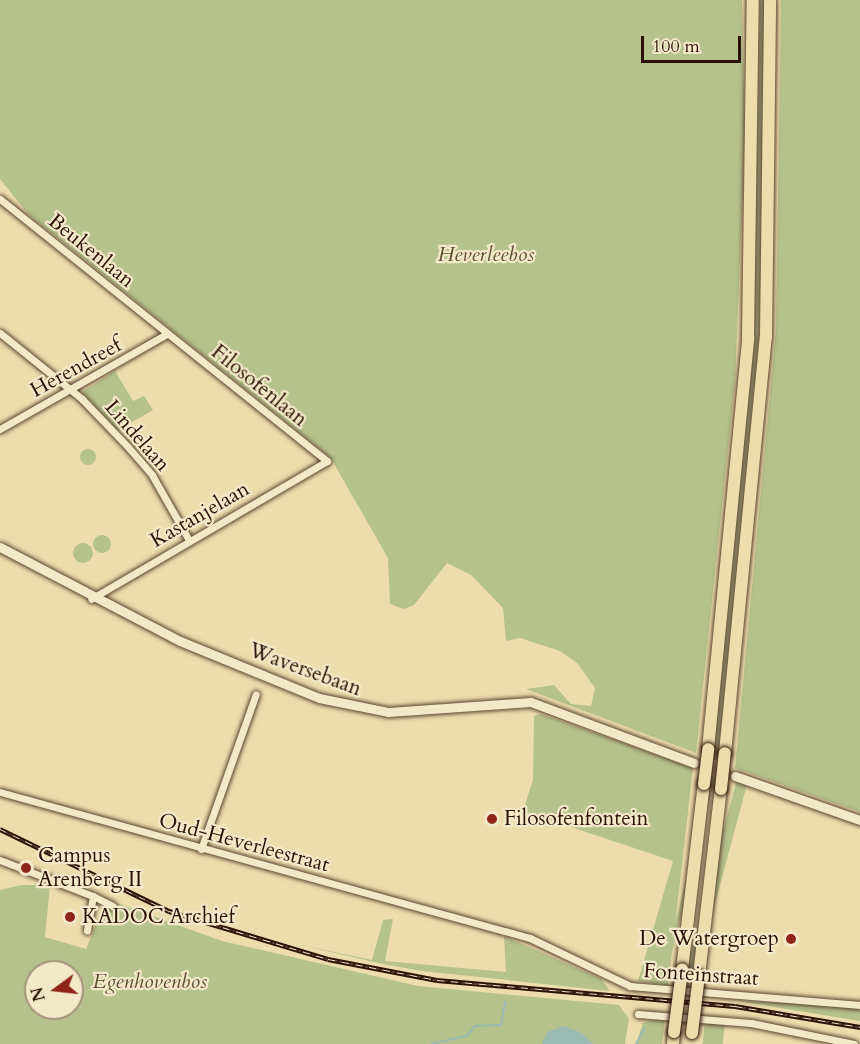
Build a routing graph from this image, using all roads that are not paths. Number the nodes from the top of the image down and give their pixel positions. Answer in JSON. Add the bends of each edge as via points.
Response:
{"nodes":[{"id":1,"x":753,"y":0,"type":"edge"},
{"id":2,"x":770,"y":0,"type":"edge"},
{"id":3,"x":0,"y":199,"type":"edge"},
{"id":4,"x":0,"y":333,"type":"edge"},
{"id":5,"x":167,"y":333,"type":"junction"},
{"id":6,"x":71,"y":390,"type":"junction"},
{"id":7,"x":0,"y":429,"type":"edge"},
{"id":8,"x":327,"y":461,"type":"joint"},
{"id":9,"x":189,"y":540,"type":"junction"},
{"id":10,"x":0,"y":547,"type":"edge"},
{"id":11,"x":91,"y":599,"type":"junction"},
{"id":12,"x":256,"y":694,"type":"dead end"},
{"id":13,"x":694,"y":761,"type":"tunnel mouth"},
{"id":14,"x":735,"y":776,"type":"tunnel mouth"},
{"id":15,"x":0,"y":792,"type":"edge"},
{"id":16,"x":860,"y":820,"type":"edge"},
{"id":17,"x":201,"y":849,"type":"junction"},
{"id":18,"x":0,"y":860,"type":"edge"},
{"id":19,"x":93,"y":896,"type":"junction"},
{"id":20,"x":113,"y":906,"type":"dead end"},
{"id":21,"x":480,"y":924,"type":"joint"},
{"id":22,"x":87,"y":930,"type":"dead end"},
{"id":23,"x":860,"y":1005,"type":"edge"},
{"id":24,"x":638,"y":1014,"type":"dead end"},
{"id":25,"x":674,"y":1038,"type":"edge"},
{"id":26,"x":691,"y":1039,"type":"edge"},
{"id":27,"x":854,"y":1044,"type":"edge"}],
"edges":[{"from":1,"to":25,"type":"highway","bridge":true,"via":[[748,338],[708,749]]},
{"from":2,"to":26,"type":"highway","bridge":true,"via":[[766,337],[725,753]]},
{"from":3,"to":5,"type":"street","name":"Beukenlaan"},
{"from":4,"to":6,"type":"street","name":"Lindelaan"},
{"from":5,"to":6,"type":"street","name":"Herendreef"},
{"from":5,"to":8,"type":"street","name":"Filosofenlaan"},
{"from":6,"to":7,"type":"street","name":"Herendreef"},
{"from":6,"to":9,"type":"street","name":"Lindelaan","via":[[152,475]]},
{"from":8,"to":9,"type":"street","name":"Kastanjelaan"},
{"from":9,"to":11,"type":"street","name":"Kastanjelaan"},
{"from":10,"to":11,"type":"street","name":"Waversebaan"},
{"from":11,"to":13,"type":"street","name":"Waversebaan","via":[[202,652],[354,708],[408,711],[519,700],[550,707]]},
{"from":12,"to":17,"type":"street"},
{"from":14,"to":16,"type":"street"},
{"from":15,"to":17,"type":"street","name":"Oud-Heverleestraat"},
{"from":17,"to":21,"type":"street","name":"Oud-Heverleestraat"},
{"from":18,"to":19,"type":"street"},
{"from":19,"to":20,"type":"street"},
{"from":19,"to":22,"type":"street"},
{"from":21,"to":23,"type":"street","name":"Fonteinstraat","via":[[530,938],[630,986]]},
{"from":24,"to":27,"type":"street","via":[[751,1023]]}]}
